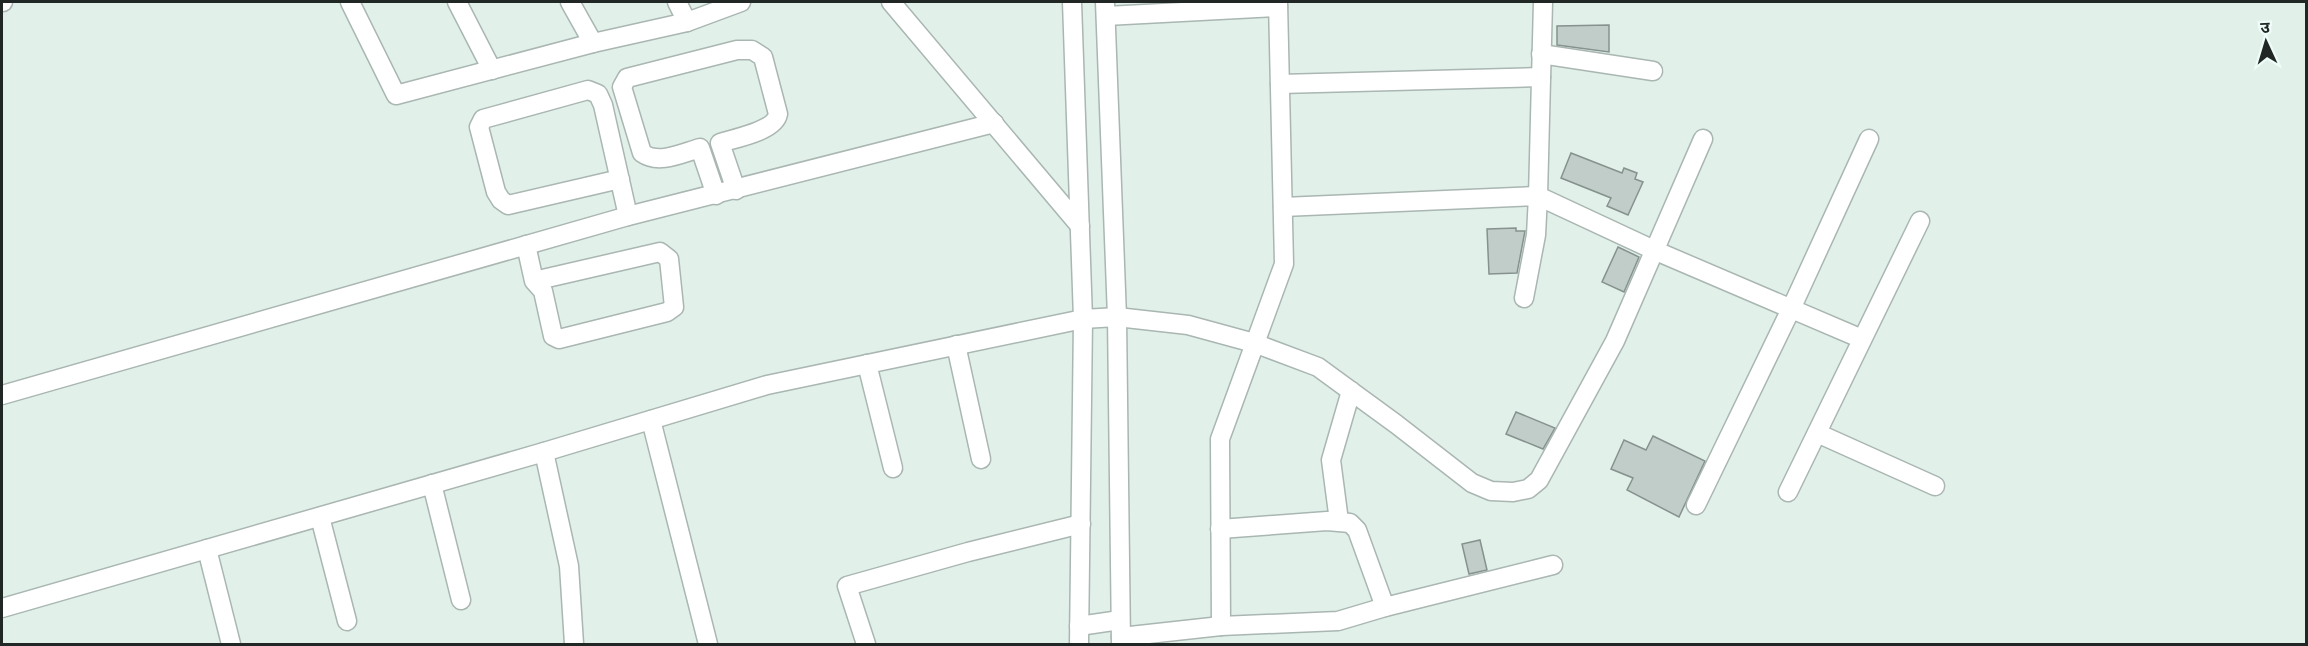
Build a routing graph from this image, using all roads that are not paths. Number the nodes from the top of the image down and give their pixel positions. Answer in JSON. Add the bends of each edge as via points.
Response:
{"nodes":[{"id":1,"x":350,"y":2,"type":"edge"},
{"id":2,"x":457,"y":2,"type":"edge"},
{"id":3,"x":570,"y":2,"type":"edge"},
{"id":4,"x":677,"y":2,"type":"edge"},
{"id":5,"x":741,"y":2,"type":"edge"},
{"id":6,"x":891,"y":2,"type":"edge"},
{"id":7,"x":1072,"y":2,"type":"edge"},
{"id":8,"x":1543,"y":2,"type":"edge"},
{"id":9,"x":1278,"y":4,"type":"edge"},
{"id":10,"x":1106,"y":9,"type":"edge"},
{"id":11,"x":687,"y":22,"type":"junction"},
{"id":12,"x":593,"y":43,"type":"junction"},
{"id":13,"x":1541,"y":54,"type":"junction"},
{"id":14,"x":492,"y":70,"type":"junction"},
{"id":15,"x":1653,"y":71,"type":"dead end"},
{"id":16,"x":1541,"y":77,"type":"junction"},
{"id":17,"x":1280,"y":84,"type":"junction"},
{"id":18,"x":994,"y":123,"type":"junction"},
{"id":19,"x":1703,"y":139,"type":"dead end"},
{"id":20,"x":1869,"y":139,"type":"dead end"},
{"id":21,"x":720,"y":143,"type":"junction"},
{"id":22,"x":700,"y":148,"type":"junction"},
{"id":23,"x":620,"y":179,"type":"junction"},
{"id":24,"x":736,"y":190,"type":"junction"},
{"id":25,"x":716,"y":195,"type":"junction"},
{"id":26,"x":1538,"y":196,"type":"junction"},
{"id":27,"x":1283,"y":207,"type":"junction"},
{"id":28,"x":628,"y":216,"type":"junction"},
{"id":29,"x":1920,"y":221,"type":"dead end"},
{"id":30,"x":1080,"y":226,"type":"junction"},
{"id":31,"x":526,"y":245,"type":"junction"},
{"id":32,"x":1656,"y":251,"type":"junction"},
{"id":33,"x":534,"y":281,"type":"junction"},
{"id":34,"x":1524,"y":298,"type":"dead end"},
{"id":35,"x":1791,"y":309,"type":"junction"},
{"id":36,"x":1117,"y":317,"type":"junction"},
{"id":37,"x":1083,"y":319,"type":"junction"},
{"id":38,"x":1862,"y":339,"type":"junction"},
{"id":39,"x":1254,"y":343,"type":"junction"},
{"id":40,"x":957,"y":345,"type":"junction"},
{"id":41,"x":867,"y":363,"type":"junction"},
{"id":42,"x":1351,"y":391,"type":"junction"},
{"id":43,"x":2,"y":395,"type":"edge"},
{"id":44,"x":651,"y":420,"type":"junction"},
{"id":45,"x":1817,"y":433,"type":"junction"},
{"id":46,"x":544,"y":452,"type":"junction"},
{"id":47,"x":981,"y":459,"type":"dead end"},
{"id":48,"x":893,"y":468,"type":"dead end"},
{"id":49,"x":432,"y":484,"type":"junction"},
{"id":50,"x":1935,"y":486,"type":"dead end"},
{"id":51,"x":1788,"y":492,"type":"dead end"},
{"id":52,"x":1696,"y":505,"type":"dead end"},
{"id":53,"x":320,"y":517,"type":"junction"},
{"id":54,"x":1339,"y":520,"type":"junction"},
{"id":55,"x":1082,"y":524,"type":"junction"},
{"id":56,"x":1220,"y":529,"type":"junction"},
{"id":57,"x":207,"y":549,"type":"junction"},
{"id":58,"x":1553,"y":565,"type":"dead end"},
{"id":59,"x":462,"y":600,"type":"dead end"},
{"id":60,"x":1385,"y":607,"type":"junction"},
{"id":61,"x":2,"y":608,"type":"edge"},
{"id":62,"x":347,"y":621,"type":"dead end"},
{"id":63,"x":1079,"y":626,"type":"junction"},
{"id":64,"x":1221,"y":626,"type":"junction"},
{"id":65,"x":1120,"y":634,"type":"edge"},
{"id":66,"x":231,"y":645,"type":"edge"},
{"id":67,"x":574,"y":645,"type":"edge"},
{"id":68,"x":708,"y":645,"type":"edge"},
{"id":69,"x":866,"y":645,"type":"edge"},
{"id":70,"x":1079,"y":645,"type":"edge"}],
"edges":[{"from":1,"to":14,"type":"street","via":[[396,95]]},
{"from":2,"to":14,"type":"street"},
{"from":3,"to":12,"type":"street"},
{"from":4,"to":11,"type":"street"},
{"from":5,"to":11,"type":"street"},
{"from":6,"to":18,"type":"street"},
{"from":7,"to":30,"type":"street"},
{"from":8,"to":13,"type":"street"},
{"from":9,"to":10,"type":"street"},
{"from":9,"to":17,"type":"street"},
{"from":10,"to":36,"type":"street"},
{"from":11,"to":12,"type":"street"},
{"from":12,"to":14,"type":"street"},
{"from":13,"to":15,"type":"street"},
{"from":13,"to":16,"type":"street"},
{"from":16,"to":17,"type":"street"},
{"from":16,"to":26,"type":"street"},
{"from":17,"to":27,"type":"street"},
{"from":18,"to":24,"type":"street"},
{"from":18,"to":30,"type":"street"},
{"from":19,"to":32,"type":"street"},
{"from":20,"to":35,"type":"street"},
{"from":21,"to":22,"type":"street"},
{"from":21,"to":22,"type":"street","via":[[776,120],[764,57],[759,53],[737,50],[627,78],[622,87],[642,153],[661,158]]},
{"from":21,"to":24,"type":"street"},
{"from":22,"to":25,"type":"street"},
{"from":23,"to":23,"type":"street","via":[[603,105],[598,94],[588,90],[483,119],[479,127],[496,192],[507,205]]},
{"from":23,"to":28,"type":"street"},
{"from":24,"to":25,"type":"street"},
{"from":25,"to":28,"type":"street"},
{"from":26,"to":27,"type":"street"},
{"from":26,"to":32,"type":"street"},
{"from":26,"to":34,"type":"street","via":[[1536,236]]},
{"from":27,"to":39,"type":"street","via":[[1284,264]]},
{"from":28,"to":31,"type":"street"},
{"from":29,"to":38,"type":"street"},
{"from":30,"to":37,"type":"street"},
{"from":31,"to":33,"type":"street"},
{"from":31,"to":43,"type":"street"},
{"from":32,"to":35,"type":"street"},
{"from":32,"to":42,"type":"street","via":[[1615,342],[1539,480],[1528,489],[1491,491],[1472,483]]},
{"from":33,"to":33,"type":"street","via":[[543,291],[553,336],[559,339],[674,307],[669,259],[660,252]]},
{"from":35,"to":38,"type":"street"},
{"from":35,"to":52,"type":"street"},
{"from":36,"to":37,"type":"street"},
{"from":36,"to":39,"type":"street","via":[[1188,325]]},
{"from":36,"to":65,"type":"street"},
{"from":37,"to":40,"type":"street"},
{"from":37,"to":55,"type":"street"},
{"from":38,"to":45,"type":"street"},
{"from":39,"to":42,"type":"street","via":[[1318,367]]},
{"from":39,"to":56,"type":"street","via":[[1220,439]]},
{"from":40,"to":41,"type":"street"},
{"from":40,"to":47,"type":"street"},
{"from":41,"to":44,"type":"street","via":[[767,385]]},
{"from":41,"to":48,"type":"street"},
{"from":42,"to":54,"type":"street","via":[[1331,460]]},
{"from":44,"to":46,"type":"street"},
{"from":44,"to":68,"type":"street"},
{"from":45,"to":50,"type":"street"},
{"from":45,"to":51,"type":"street"},
{"from":46,"to":49,"type":"street"},
{"from":46,"to":67,"type":"street","via":[[569,566]]},
{"from":49,"to":53,"type":"street"},
{"from":49,"to":59,"type":"street"},
{"from":53,"to":57,"type":"street"},
{"from":53,"to":62,"type":"street"},
{"from":54,"to":56,"type":"street"},
{"from":54,"to":60,"type":"street","via":[[1358,530]]},
{"from":55,"to":63,"type":"street"},
{"from":55,"to":69,"type":"street","via":[[847,586]]},
{"from":56,"to":64,"type":"street"},
{"from":57,"to":61,"type":"street"},
{"from":57,"to":66,"type":"street"},
{"from":58,"to":60,"type":"street"},
{"from":60,"to":64,"type":"street","via":[[1338,621]]},
{"from":63,"to":65,"type":"street"},
{"from":63,"to":70,"type":"street"},
{"from":64,"to":65,"type":"street"}]}
